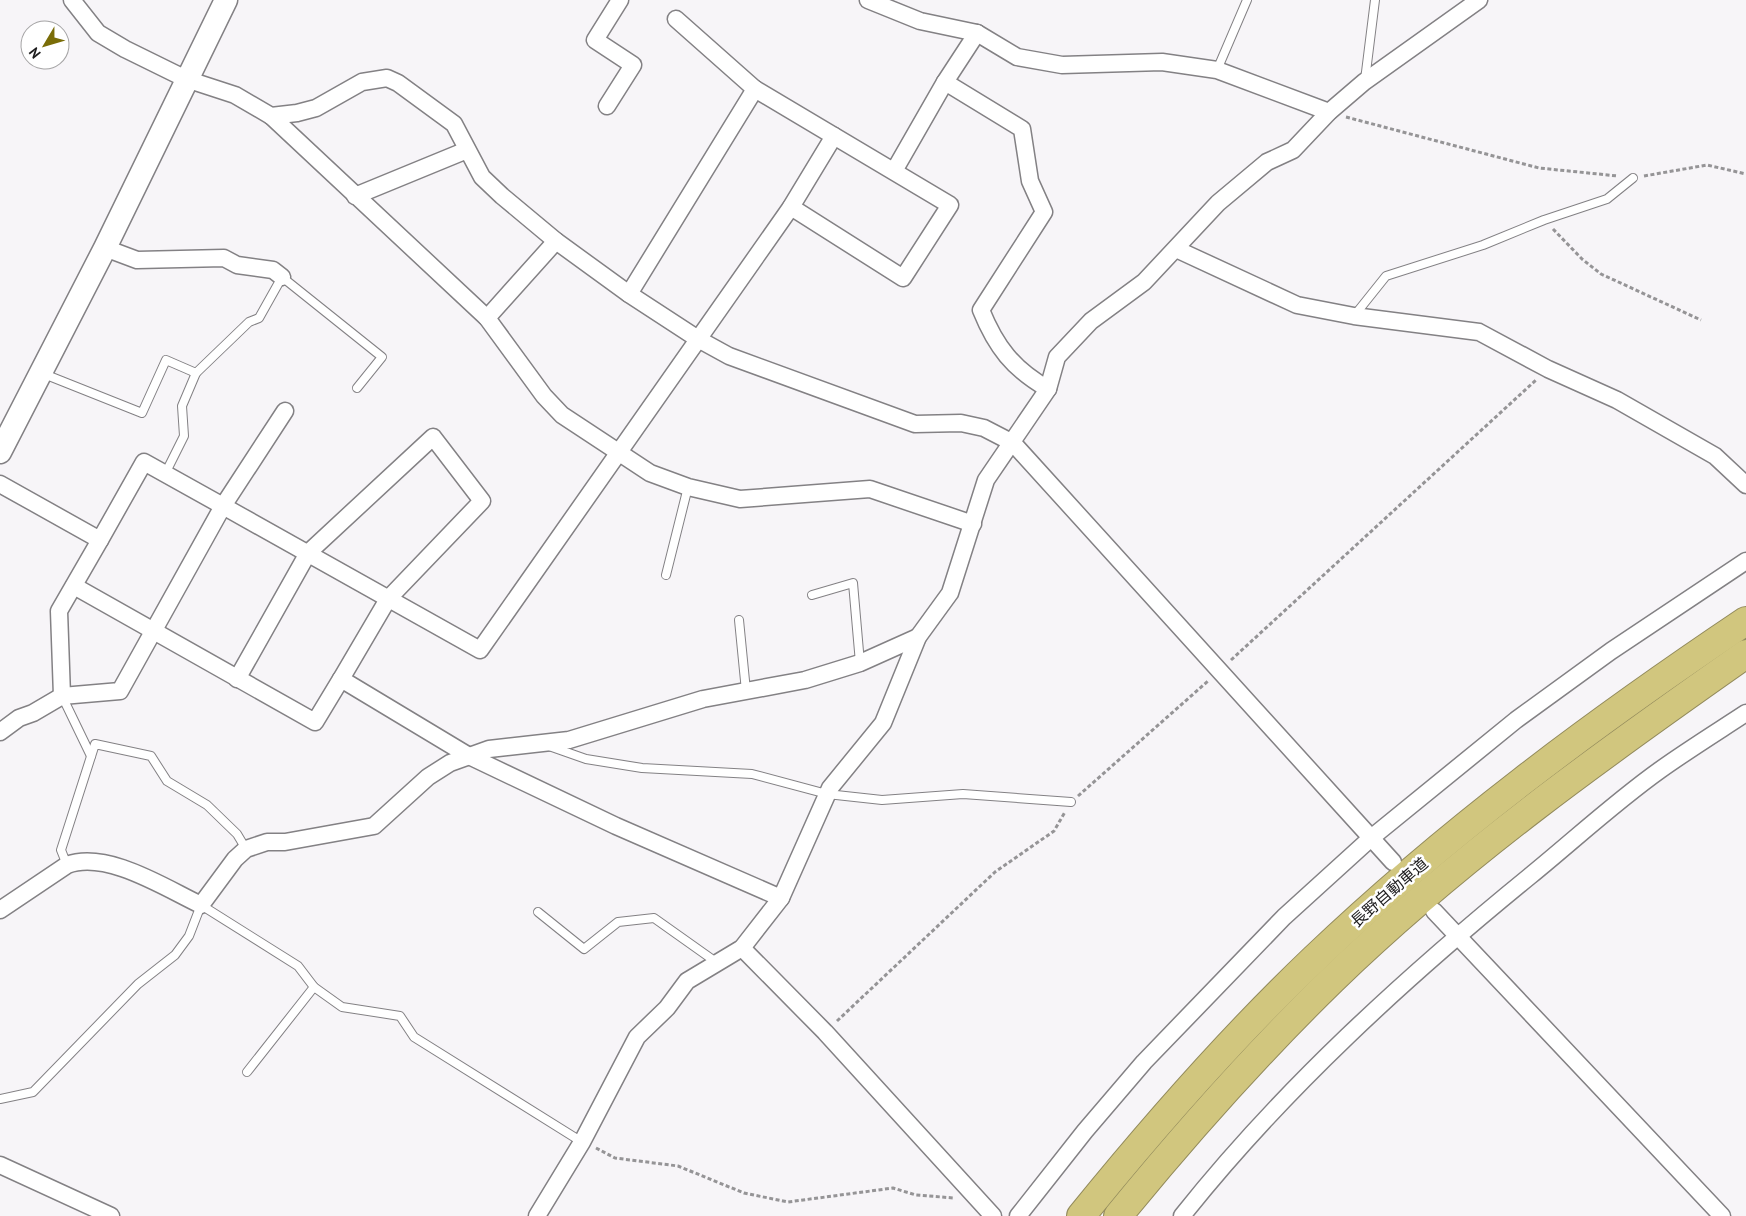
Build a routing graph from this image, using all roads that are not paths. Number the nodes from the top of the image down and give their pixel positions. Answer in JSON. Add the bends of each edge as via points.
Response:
{"nodes":[{"id":1,"x":72,"y":0,"type":"edge"},
{"id":2,"x":226,"y":0,"type":"edge"},
{"id":3,"x":620,"y":0,"type":"edge"},
{"id":4,"x":868,"y":0,"type":"edge"},
{"id":5,"x":1248,"y":0,"type":"edge"},
{"id":6,"x":1374,"y":0,"type":"edge"},
{"id":7,"x":1479,"y":0,"type":"edge"},
{"id":8,"x":676,"y":19,"type":"dead end"},
{"id":9,"x":977,"y":33,"type":"junction"},
{"id":10,"x":1217,"y":70,"type":"junction"},
{"id":11,"x":186,"y":79,"type":"junction"},
{"id":12,"x":945,"y":82,"type":"junction"},
{"id":13,"x":1364,"y":82,"type":"junction"},
{"id":14,"x":755,"y":89,"type":"junction"},
{"id":15,"x":607,"y":106,"type":"dead end"},
{"id":16,"x":1329,"y":112,"type":"junction"},
{"id":17,"x":271,"y":116,"type":"junction"},
{"id":18,"x":834,"y":136,"type":"junction"},
{"id":19,"x":467,"y":150,"type":"junction"},
{"id":20,"x":894,"y":171,"type":"junction"},
{"id":21,"x":1633,"y":178,"type":"road end"},
{"id":22,"x":354,"y":196,"type":"junction"},
{"id":23,"x":791,"y":207,"type":"junction"},
{"id":24,"x":556,"y":241,"type":"junction"},
{"id":25,"x":104,"y":248,"type":"junction"},
{"id":26,"x":1176,"y":249,"type":"junction"},
{"id":27,"x":282,"y":277,"type":"junction"},
{"id":28,"x":629,"y":294,"type":"junction"},
{"id":29,"x":1354,"y":316,"type":"junction"},
{"id":30,"x":487,"y":318,"type":"junction"},
{"id":31,"x":698,"y":339,"type":"junction"},
{"id":32,"x":40,"y":372,"type":"junction"},
{"id":33,"x":196,"y":373,"type":"junction"},
{"id":34,"x":357,"y":388,"type":"dead end"},
{"id":35,"x":1048,"y":389,"type":"junction"},
{"id":36,"x":285,"y":411,"type":"dead end"},
{"id":37,"x":1013,"y":442,"type":"junction"},
{"id":38,"x":0,"y":452,"type":"edge"},
{"id":39,"x":620,"y":453,"type":"junction"},
{"id":40,"x":165,"y":474,"type":"junction"},
{"id":41,"x":0,"y":484,"type":"edge"},
{"id":42,"x":1746,"y":485,"type":"edge"},
{"id":43,"x":688,"y":486,"type":"junction"},
{"id":44,"x":223,"y":506,"type":"junction"},
{"id":45,"x":973,"y":524,"type":"junction"},
{"id":46,"x":100,"y":540,"type":"junction"},
{"id":47,"x":308,"y":554,"type":"junction"},
{"id":48,"x":1746,"y":561,"type":"edge"},
{"id":49,"x":666,"y":575,"type":"dead end"},
{"id":50,"x":74,"y":586,"type":"junction"},
{"id":51,"x":812,"y":595,"type":"dead end"},
{"id":52,"x":388,"y":598,"type":"junction"},
{"id":53,"x":739,"y":620,"type":"dead end"},
{"id":54,"x":1746,"y":621,"type":"edge"},
{"id":55,"x":154,"y":631,"type":"junction"},
{"id":56,"x":918,"y":637,"type":"junction"},
{"id":57,"x":1746,"y":654,"type":"edge"},
{"id":58,"x":860,"y":663,"type":"junction"},
{"id":59,"x":237,"y":679,"type":"junction"},
{"id":60,"x":341,"y":679,"type":"junction"},
{"id":61,"x":746,"y":691,"type":"junction"},
{"id":62,"x":62,"y":696,"type":"junction"},
{"id":63,"x":1746,"y":713,"type":"edge"},
{"id":64,"x":0,"y":732,"type":"edge"},
{"id":65,"x":541,"y":743,"type":"junction"},
{"id":66,"x":91,"y":756,"type":"junction"},
{"id":67,"x":469,"y":756,"type":"junction"},
{"id":68,"x":827,"y":794,"type":"junction"},
{"id":69,"x":1071,"y":802,"type":"road end"},
{"id":70,"x":1370,"y":838,"type":"junction"},
{"id":71,"x":246,"y":849,"type":"junction"},
{"id":72,"x":1393,"y":862,"type":"dead end"},
{"id":73,"x":67,"y":865,"type":"junction"},
{"id":74,"x":781,"y":898,"type":"junction"},
{"id":75,"x":201,"y":905,"type":"junction"},
{"id":76,"x":0,"y":910,"type":"edge"},
{"id":77,"x":1434,"y":911,"type":"dead end"},
{"id":78,"x":538,"y":912,"type":"dead end"},
{"id":79,"x":1456,"y":936,"type":"junction"},
{"id":80,"x":742,"y":948,"type":"junction"},
{"id":81,"x":716,"y":962,"type":"junction"},
{"id":82,"x":314,"y":987,"type":"junction"},
{"id":83,"x":247,"y":1072,"type":"dead end"},
{"id":84,"x":0,"y":1099,"type":"edge"},
{"id":85,"x":582,"y":1142,"type":"junction"},
{"id":86,"x":0,"y":1165,"type":"edge"},
{"id":87,"x":111,"y":1216,"type":"edge"},
{"id":88,"x":537,"y":1216,"type":"edge"},
{"id":89,"x":993,"y":1216,"type":"edge"},
{"id":90,"x":1018,"y":1216,"type":"edge"},
{"id":91,"x":1081,"y":1216,"type":"edge"},
{"id":92,"x":1118,"y":1216,"type":"edge"},
{"id":93,"x":1182,"y":1216,"type":"edge"},
{"id":94,"x":1722,"y":1216,"type":"edge"}],
"edges":[{"from":1,"to":11,"type":"street","via":[[98,33]]},
{"from":2,"to":11,"type":"street"},
{"from":3,"to":15,"type":"street","via":[[595,40],[633,65]]},
{"from":4,"to":9,"type":"street","via":[[920,21]]},
{"from":5,"to":10,"type":"lane"},
{"from":6,"to":13,"type":"lane"},
{"from":7,"to":13,"type":"street"},
{"from":8,"to":14,"type":"street"},
{"from":9,"to":10,"type":"street","via":[[1017,57],[1062,65],[1162,62]]},
{"from":9,"to":12,"type":"street"},
{"from":10,"to":16,"type":"street"},
{"from":11,"to":17,"type":"street","via":[[235,95]]},
{"from":11,"to":25,"type":"street"},
{"from":12,"to":20,"type":"street"},
{"from":12,"to":35,"type":"street","via":[[1022,129],[1030,181],[1044,212],[981,310],[1003,354],[1030,379]]},
{"from":13,"to":16,"type":"street"},
{"from":14,"to":18,"type":"street"},
{"from":14,"to":28,"type":"street"},
{"from":16,"to":26,"type":"street","via":[[1293,150],[1267,162],[1218,203]]},
{"from":17,"to":19,"type":"street","via":[[316,108],[362,82],[387,78],[454,124]]},
{"from":17,"to":22,"type":"street"},
{"from":18,"to":20,"type":"street"},
{"from":18,"to":23,"type":"street"},
{"from":19,"to":22,"type":"street"},
{"from":19,"to":24,"type":"street","via":[[482,177]]},
{"from":20,"to":23,"type":"street","via":[[950,205],[903,278]]},
{"from":21,"to":29,"type":"lane","via":[[1607,199],[1483,245],[1386,276]]},
{"from":22,"to":30,"type":"street"},
{"from":23,"to":31,"type":"street"},
{"from":24,"to":28,"type":"street"},
{"from":24,"to":30,"type":"street"},
{"from":25,"to":27,"type":"street","via":[[138,260],[224,258],[238,265],[273,270]]},
{"from":25,"to":32,"type":"street"},
{"from":26,"to":29,"type":"street","via":[[1297,304]]},
{"from":26,"to":35,"type":"street","via":[[1144,282],[1092,321],[1057,357]]},
{"from":27,"to":33,"type":"lane","via":[[259,318],[249,322]]},
{"from":27,"to":34,"type":"lane","via":[[382,357]]},
{"from":28,"to":31,"type":"street"},
{"from":29,"to":42,"type":"street","via":[[1479,332],[1548,369],[1617,400],[1707,452]]},
{"from":30,"to":39,"type":"street","via":[[562,416]]},
{"from":31,"to":37,"type":"street","via":[[729,356],[915,424],[961,423],[984,428]]},
{"from":31,"to":39,"type":"street"},
{"from":32,"to":33,"type":"lane","via":[[142,413],[166,360]]},
{"from":32,"to":38,"type":"street"},
{"from":33,"to":40,"type":"lane","via":[[182,406],[184,436]]},
{"from":35,"to":37,"type":"street"},
{"from":36,"to":44,"type":"street"},
{"from":37,"to":45,"type":"street","via":[[986,480]]},
{"from":37,"to":70,"type":"street"},
{"from":39,"to":43,"type":"street","via":[[650,473]]},
{"from":39,"to":52,"type":"street","via":[[480,650]]},
{"from":40,"to":44,"type":"street"},
{"from":40,"to":46,"type":"street","via":[[144,462]]},
{"from":41,"to":46,"type":"street"},
{"from":43,"to":45,"type":"street","via":[[740,499],[870,489]]},
{"from":43,"to":49,"type":"lane"},
{"from":44,"to":47,"type":"street"},
{"from":44,"to":55,"type":"street"},
{"from":45,"to":56,"type":"street","via":[[950,593]]},
{"from":46,"to":50,"type":"street"},
{"from":47,"to":52,"type":"street"},
{"from":47,"to":52,"type":"street","via":[[433,437],[482,501]]},
{"from":47,"to":59,"type":"street"},
{"from":48,"to":70,"type":"street","via":[[1611,651],[1516,720]]},
{"from":50,"to":55,"type":"street"},
{"from":50,"to":62,"type":"street","via":[[59,610]]},
{"from":51,"to":58,"type":"lane","via":[[853,583]]},
{"from":52,"to":60,"type":"street"},
{"from":53,"to":61,"type":"lane"},
{"from":54,"to":91,"type":"highway","name":"長野自動車道","via":[[1570,744],[1399,882],[1314,959],[1231,1043],[1164,1116]]},
{"from":55,"to":59,"type":"street"},
{"from":55,"to":62,"type":"street","via":[[120,692]]},
{"from":56,"to":58,"type":"street"},
{"from":56,"to":68,"type":"street","via":[[884,722]]},
{"from":57,"to":92,"type":"highway","name":"長野自動車道","via":[[1585,768],[1409,910],[1332,980],[1250,1065]]},
{"from":58,"to":61,"type":"street","via":[[805,680]]},
{"from":59,"to":60,"type":"street","via":[[315,722]]},
{"from":60,"to":67,"type":"street"},
{"from":61,"to":65,"type":"street","via":[[666,709],[569,740]]},
{"from":62,"to":64,"type":"street","via":[[18,718]]},
{"from":62,"to":66,"type":"lane"},
{"from":63,"to":79,"type":"street","via":[[1660,770]]},
{"from":65,"to":67,"type":"street","via":[[489,749]]},
{"from":65,"to":68,"type":"lane","via":[[586,759],[642,768],[752,774]]},
{"from":66,"to":71,"type":"lane","via":[[95,744],[151,756],[167,781],[207,805],[237,834]]},
{"from":66,"to":73,"type":"lane","via":[[61,850]]},
{"from":67,"to":71,"type":"street","via":[[428,777],[374,826],[286,842],[267,842]]},
{"from":67,"to":74,"type":"street","via":[[616,826]]},
{"from":68,"to":69,"type":"lane","via":[[882,800],[963,794]]},
{"from":68,"to":74,"type":"street"},
{"from":70,"to":72,"type":"street"},
{"from":70,"to":90,"type":"street","via":[[1284,918],[1144,1062]]},
{"from":71,"to":75,"type":"street"},
{"from":73,"to":75,"type":"street","via":[[77,862],[118,866]]},
{"from":73,"to":76,"type":"street"},
{"from":74,"to":80,"type":"street"},
{"from":75,"to":82,"type":"lane","via":[[298,966]]},
{"from":75,"to":84,"type":"lane","via":[[189,936],[175,955],[138,984],[34,1092]]},
{"from":77,"to":79,"type":"street"},
{"from":78,"to":81,"type":"lane","via":[[584,950],[618,922],[654,918]]},
{"from":79,"to":93,"type":"street","via":[[1302,1082]]},
{"from":79,"to":94,"type":"street"},
{"from":80,"to":81,"type":"street"},
{"from":80,"to":89,"type":"street","via":[[825,1032]]},
{"from":81,"to":85,"type":"street","via":[[687,981],[667,1008],[637,1037]]},
{"from":82,"to":83,"type":"lane"},
{"from":82,"to":85,"type":"lane","via":[[342,1008],[400,1016],[414,1037]]},
{"from":85,"to":88,"type":"street"},
{"from":86,"to":87,"type":"street"}]}
